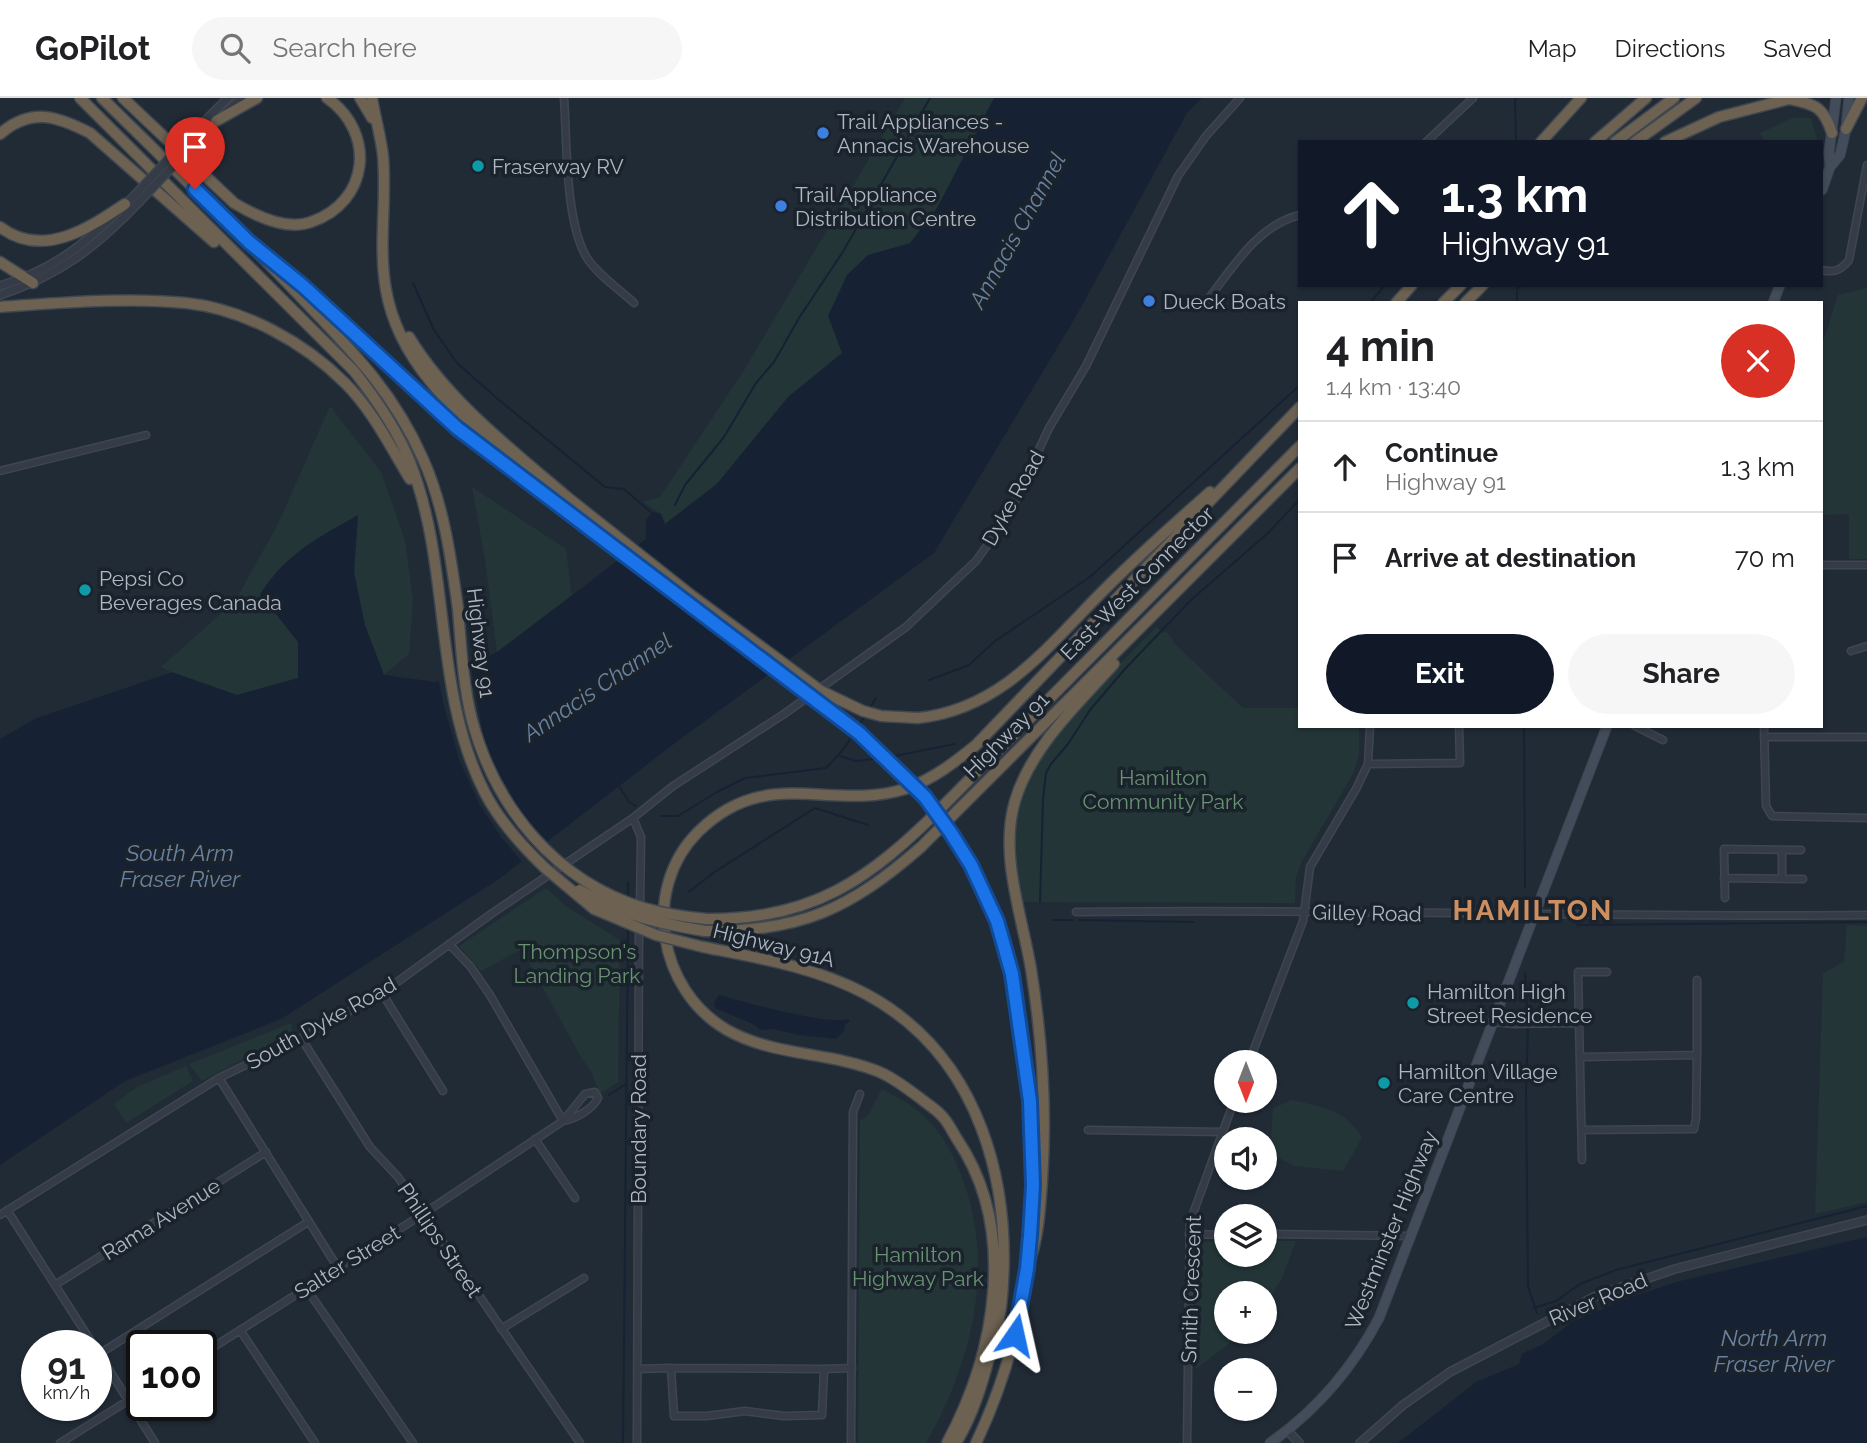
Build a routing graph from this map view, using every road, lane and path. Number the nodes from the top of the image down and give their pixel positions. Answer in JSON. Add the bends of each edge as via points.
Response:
{"nodes":[{"id":1,"x":80,"y":98,"type":"edge"},
{"id":2,"x":102,"y":98,"type":"edge"},
{"id":3,"x":123,"y":98,"type":"edge"},
{"id":4,"x":228,"y":98,"type":"edge"},
{"id":5,"x":241,"y":98,"type":"edge"},
{"id":6,"x":257,"y":98,"type":"edge"},
{"id":7,"x":327,"y":98,"type":"edge"},
{"id":8,"x":360,"y":98,"type":"edge"},
{"id":9,"x":372,"y":98,"type":"edge"},
{"id":10,"x":564,"y":98,"type":"edge"},
{"id":11,"x":1240,"y":98,"type":"edge"},
{"id":12,"x":1473,"y":98,"type":"edge"},
{"id":13,"x":1581,"y":98,"type":"edge"},
{"id":14,"x":1646,"y":98,"type":"edge"},
{"id":15,"x":1674,"y":98,"type":"edge"},
{"id":16,"x":1696,"y":98,"type":"edge"},
{"id":17,"x":1792,"y":98,"type":"edge"},
{"id":18,"x":1836,"y":98,"type":"edge"},
{"id":19,"x":1849,"y":98,"type":"edge"},
{"id":20,"x":1862,"y":98,"type":"edge"},
{"id":21,"x":216,"y":121,"type":"junction"},
{"id":22,"x":1846,"y":129,"type":"junction"},
{"id":23,"x":378,"y":130,"type":"junction"},
{"id":24,"x":1832,"y":133,"type":"junction"},
{"id":25,"x":0,"y":134,"type":"edge"},
{"id":26,"x":194,"y":138,"type":"junction"},
{"id":27,"x":1428,"y":140,"type":"edge"},
{"id":28,"x":1543,"y":140,"type":"edge"},
{"id":29,"x":1597,"y":140,"type":"edge"},
{"id":30,"x":1618,"y":140,"type":"edge"},
{"id":31,"x":1638,"y":140,"type":"edge"},
{"id":32,"x":1669,"y":140,"type":"edge"},
{"id":33,"x":1867,"y":165,"type":"edge"},
{"id":34,"x":1829,"y":167,"type":"junction"},
{"id":35,"x":1823,"y":187,"type":"edge"},
{"id":36,"x":137,"y":199,"type":"junction"},
{"id":37,"x":125,"y":205,"type":"junction"},
{"id":38,"x":1298,"y":215,"type":"edge"},
{"id":39,"x":0,"y":227,"type":"edge"},
{"id":40,"x":249,"y":242,"type":"junction"},
{"id":41,"x":0,"y":262,"type":"edge"},
{"id":42,"x":1823,"y":270,"type":"edge"},
{"id":43,"x":29,"y":281,"type":"junction"},
{"id":44,"x":0,"y":286,"type":"edge"},
{"id":45,"x":1410,"y":287,"type":"edge"},
{"id":46,"x":1459,"y":287,"type":"edge"},
{"id":47,"x":1481,"y":287,"type":"edge"},
{"id":48,"x":386,"y":291,"type":"junction"},
{"id":49,"x":0,"y":295,"type":"edge"},
{"id":50,"x":282,"y":300,"type":"junction"},
{"id":51,"x":1398,"y":301,"type":"edge"},
{"id":52,"x":1445,"y":301,"type":"edge"},
{"id":53,"x":1467,"y":301,"type":"edge"},
{"id":54,"x":1206,"y":302,"type":"dead end"},
{"id":55,"x":634,"y":303,"type":"dead end"},
{"id":56,"x":0,"y":307,"type":"edge"},
{"id":57,"x":1298,"y":409,"type":"edge"},
{"id":58,"x":146,"y":435,"type":"dead end"},
{"id":59,"x":1298,"y":448,"type":"edge"},
{"id":60,"x":1257,"y":452,"type":"junction"},
{"id":61,"x":1298,"y":470,"type":"edge"},
{"id":62,"x":0,"y":471,"type":"edge"},
{"id":63,"x":419,"y":494,"type":"junction"},
{"id":64,"x":560,"y":507,"type":"junction"},
{"id":65,"x":1823,"y":565,"type":"edge"},
{"id":66,"x":1867,"y":565,"type":"edge"},
{"id":67,"x":1190,"y":578,"type":"junction"},
{"id":68,"x":1867,"y":646,"type":"edge"},
{"id":69,"x":1852,"y":651,"type":"dead end"},
{"id":70,"x":1370,"y":728,"type":"edge"},
{"id":71,"x":1459,"y":728,"type":"edge"},
{"id":72,"x":1606,"y":728,"type":"edge"},
{"id":73,"x":1639,"y":728,"type":"edge"},
{"id":74,"x":1764,"y":728,"type":"edge"},
{"id":75,"x":1765,"y":737,"type":"junction"},
{"id":76,"x":1867,"y":737,"type":"edge"},
{"id":77,"x":1663,"y":740,"type":"dead end"},
{"id":78,"x":1368,"y":764,"type":"junction"},
{"id":79,"x":943,"y":806,"type":"joint"},
{"id":80,"x":633,"y":818,"type":"junction"},
{"id":81,"x":1867,"y":818,"type":"edge"},
{"id":82,"x":1782,"y":850,"type":"junction"},
{"id":83,"x":1801,"y":850,"type":"dead end"},
{"id":84,"x":1724,"y":878,"type":"junction"},
{"id":85,"x":558,"y":879,"type":"junction"},
{"id":86,"x":1782,"y":879,"type":"junction"},
{"id":87,"x":1802,"y":879,"type":"dead end"},
{"id":88,"x":1725,"y":898,"type":"dead end"},
{"id":89,"x":1076,"y":912,"type":"dead end"},
{"id":90,"x":1305,"y":913,"type":"junction"},
{"id":91,"x":1534,"y":914,"type":"junction"},
{"id":92,"x":1867,"y":915,"type":"edge"},
{"id":93,"x":706,"y":925,"type":"junction"},
{"id":94,"x":449,"y":944,"type":"junction"},
{"id":95,"x":1607,"y":972,"type":"dead end"},
{"id":96,"x":1697,"y":980,"type":"dead end"},
{"id":97,"x":382,"y":993,"type":"junction"},
{"id":98,"x":1492,"y":1022,"type":"junction"},
{"id":99,"x":1580,"y":1023,"type":"junction"},
{"id":100,"x":301,"y":1038,"type":"junction"},
{"id":101,"x":1254,"y":1050,"type":"edge"},
{"id":102,"x":1697,"y":1055,"type":"junction"},
{"id":103,"x":1581,"y":1057,"type":"junction"},
{"id":104,"x":219,"y":1078,"type":"junction"},
{"id":105,"x":443,"y":1091,"type":"dead end"},
{"id":106,"x":860,"y":1094,"type":"dead end"},
{"id":107,"x":563,"y":1121,"type":"junction"},
{"id":108,"x":1088,"y":1130,"type":"dead end"},
{"id":109,"x":1582,"y":1130,"type":"junction"},
{"id":110,"x":1214,"y":1132,"type":"edge"},
{"id":111,"x":535,"y":1139,"type":"junction"},
{"id":112,"x":266,"y":1152,"type":"junction"},
{"id":113,"x":1214,"y":1153,"type":"edge"},
{"id":114,"x":1582,"y":1160,"type":"dead end"},
{"id":115,"x":575,"y":1198,"type":"dead end"},
{"id":116,"x":3,"y":1212,"type":"edge"},
{"id":117,"x":423,"y":1214,"type":"junction"},
{"id":118,"x":1867,"y":1220,"type":"edge"},
{"id":119,"x":308,"y":1222,"type":"junction"},
{"id":120,"x":1189,"y":1234,"type":"junction"},
{"id":121,"x":1277,"y":1234,"type":"edge"},
{"id":122,"x":1214,"y":1235,"type":"edge"},
{"id":123,"x":1411,"y":1236,"type":"junction"},
{"id":124,"x":338,"y":1268,"type":"junction"},
{"id":125,"x":1027,"y":1269,"type":"junction"},
{"id":126,"x":584,"y":1278,"type":"dead end"},
{"id":127,"x":55,"y":1285,"type":"junction"},
{"id":128,"x":306,"y":1287,"type":"junction"},
{"id":129,"x":501,"y":1329,"type":"junction"},
{"id":130,"x":84,"y":1330,"type":"edge"},
{"id":131,"x":240,"y":1330,"type":"junction"},
{"id":132,"x":112,"y":1341,"type":"edge"},
{"id":133,"x":217,"y":1345,"type":"edge"},
{"id":134,"x":671,"y":1368,"type":"junction"},
{"id":135,"x":852,"y":1368,"type":"junction"},
{"id":136,"x":637,"y":1369,"type":"junction"},
{"id":137,"x":824,"y":1369,"type":"junction"},
{"id":138,"x":112,"y":1375,"type":"edge"},
{"id":139,"x":126,"y":1398,"type":"edge"},
{"id":140,"x":126,"y":1402,"type":"edge"},
{"id":141,"x":141,"y":1421,"type":"edge"},
{"id":142,"x":1288,"y":1431,"type":"junction"},
{"id":143,"x":60,"y":1443,"type":"edge"},
{"id":144,"x":155,"y":1443,"type":"edge"},
{"id":145,"x":315,"y":1443,"type":"edge"},
{"id":146,"x":413,"y":1443,"type":"edge"},
{"id":147,"x":580,"y":1443,"type":"edge"},
{"id":148,"x":637,"y":1443,"type":"edge"},
{"id":149,"x":851,"y":1443,"type":"edge"},
{"id":150,"x":947,"y":1443,"type":"edge"},
{"id":151,"x":956,"y":1443,"type":"edge"},
{"id":152,"x":976,"y":1443,"type":"edge"},
{"id":153,"x":1188,"y":1443,"type":"edge"},
{"id":154,"x":1270,"y":1443,"type":"edge"},
{"id":155,"x":1299,"y":1443,"type":"edge"},
{"id":156,"x":1360,"y":1443,"type":"edge"}],
"edges":[{"from":1,"to":50,"type":"highway","name":"Highway 91"},
{"from":2,"to":40,"type":"highway","name":"Highway 91"},
{"from":3,"to":7,"type":"highway","via":[[234,203],[283,223],[309,223],[332,212],[346,198],[361,161],[353,123]]},
{"from":4,"to":26,"type":"street"},
{"from":5,"to":21,"type":"street"},
{"from":6,"to":21,"type":"highway"},
{"from":8,"to":23,"type":"highway"},
{"from":9,"to":23,"type":"highway"},
{"from":10,"to":55,"type":"street","via":[[578,237],[588,259]]},
{"from":11,"to":80,"type":"street","name":"Dyke Road","via":[[1178,176],[1008,516],[976,561],[870,654],[673,786]]},
{"from":12,"to":27,"type":"street"},
{"from":13,"to":28,"type":"highway"},
{"from":14,"to":29,"type":"highway"},
{"from":15,"to":30,"type":"highway"},
{"from":16,"to":31,"type":"highway"},
{"from":17,"to":24,"type":"highway","via":[[1819,108]]},
{"from":17,"to":32,"type":"highway","via":[[1719,117]]},
{"from":18,"to":24,"type":"main road"},
{"from":19,"to":22,"type":"main road"},
{"from":20,"to":22,"type":"highway"},
{"from":21,"to":26,"type":"street"},
{"from":22,"to":34,"type":"main road","via":[[1840,155]]},
{"from":23,"to":48,"type":"highway","via":[[383,155]]},
{"from":24,"to":34,"type":"main road"},
{"from":25,"to":50,"type":"highway","via":[[20,121],[49,116],[90,133]]},
{"from":26,"to":36,"type":"street","bridge":true},
{"from":33,"to":42,"type":"street","via":[[1849,260],[1836,271]]},
{"from":34,"to":35,"type":"main road"},
{"from":36,"to":37,"type":"street"},
{"from":36,"to":43,"type":"street","via":[[94,246],[53,274]]},
{"from":37,"to":39,"type":"highway","via":[[81,231],[51,241],[15,237]]},
{"from":37,"to":43,"type":"street","via":[[88,240]]},
{"from":38,"to":54,"type":"street","via":[[1283,219],[1260,235]]},
{"from":40,"to":64,"type":"highway","via":[[457,428]]},
{"from":40,"to":93,"type":"highway","name":"Highway 91","bridge":true,"via":[[361,360],[387,394],[423,458],[452,564],[471,718],[483,757],[516,818],[555,859],[605,892]]},
{"from":41,"to":43,"type":"highway"},
{"from":43,"to":44,"type":"street"},
{"from":43,"to":49,"type":"street"},
{"from":45,"to":51,"type":"highway"},
{"from":46,"to":52,"type":"highway"},
{"from":47,"to":53,"type":"highway"},
{"from":48,"to":60,"type":"highway","bridge":true,"via":[[406,332],[438,378],[567,497],[821,691],[863,711],[890,717],[952,712],[1003,687],[1160,536]]},
{"from":48,"to":64,"type":"highway","via":[[415,363],[432,385]]},
{"from":50,"to":63,"type":"highway","name":"Highway 91","via":[[354,371],[375,399],[395,430]]},
{"from":56,"to":63,"type":"highway","via":[[187,303],[265,327],[316,358],[345,383],[385,435]]},
{"from":57,"to":60,"type":"highway"},
{"from":58,"to":62,"type":"street"},
{"from":59,"to":79,"type":"highway","name":"East-West Connector"},
{"from":60,"to":150,"type":"highway","via":[[960,758],[919,783],[888,792],[790,793],[736,804],[691,840],[671,874],[664,905],[666,947],[696,1005],[728,1030],[766,1046],[878,1071],[941,1115],[967,1153],[987,1205],[994,1260],[985,1346],[971,1393]]},
{"from":61,"to":67,"type":"highway","name":"East-West Connector"},
{"from":63,"to":85,"type":"highway","name":"Highway 91","bridge":true,"via":[[431,539],[452,690],[471,763],[506,826]]},
{"from":64,"to":125,"type":"highway","bridge":true,"via":[[859,733],[925,797],[971,865],[997,921],[1012,974],[1030,1101],[1033,1185]]},
{"from":65,"to":66,"type":"street"},
{"from":67,"to":93,"type":"highway","name":"Highway 91","via":[[921,847],[870,889],[805,920],[737,931]]},
{"from":67,"to":125,"type":"highway","via":[[1055,731],[1024,777],[1015,801],[1012,865],[1031,969],[1044,1101],[1036,1247]]},
{"from":68,"to":69,"type":"street"},
{"from":70,"to":78,"type":"street"},
{"from":71,"to":78,"type":"street","via":[[1460,763]]},
{"from":72,"to":91,"type":"main road","name":"Westminster Highway"},
{"from":73,"to":77,"type":"street"},
{"from":74,"to":75,"type":"street"},
{"from":75,"to":76,"type":"street"},
{"from":75,"to":81,"type":"street","via":[[1768,812],[1778,817]]},
{"from":78,"to":90,"type":"street","via":[[1310,867]]},
{"from":79,"to":93,"type":"highway","name":"Highway 91","via":[[886,860],[839,891],[770,915]]},
{"from":80,"to":94,"type":"street","name":"South Dyke Road"},
{"from":80,"to":136,"type":"street","name":"Boundary Road","via":[[641,836]]},
{"from":82,"to":83,"type":"street"},
{"from":82,"to":84,"type":"street","via":[[1724,849]]},
{"from":82,"to":86,"type":"street"},
{"from":84,"to":86,"type":"street"},
{"from":84,"to":88,"type":"street"},
{"from":85,"to":93,"type":"highway","name":"Highway 91","bridge":true,"via":[[635,917],[660,924]]},
{"from":85,"to":151,"type":"highway","name":"Highway 91A","bridge":true,"via":[[594,909],[632,927],[793,966],[867,995],[898,1016],[953,1072],[988,1141],[1005,1238],[1001,1309],[980,1393]]},
{"from":86,"to":87,"type":"street"},
{"from":89,"to":90,"type":"street","name":"Gilley Road"},
{"from":90,"to":91,"type":"street","name":"Gilley Road"},
{"from":90,"to":101,"type":"street"},
{"from":91,"to":92,"type":"street","name":"Gilley Road"},
{"from":91,"to":98,"type":"main road","name":"Westminster Highway"},
{"from":94,"to":97,"type":"street","name":"South Dyke Road"},
{"from":94,"to":107,"type":"street","via":[[490,995]]},
{"from":95,"to":99,"type":"street","via":[[1578,972]]},
{"from":96,"to":102,"type":"street"},
{"from":97,"to":100,"type":"street","name":"South Dyke Road"},
{"from":97,"to":105,"type":"street"},
{"from":98,"to":99,"type":"street"},
{"from":98,"to":123,"type":"main road","name":"Westminster Highway"},
{"from":99,"to":103,"type":"street"},
{"from":100,"to":104,"type":"street","name":"South Dyke Road"},
{"from":100,"to":117,"type":"street","name":"Phillips Street","via":[[370,1147]]},
{"from":102,"to":103,"type":"street"},
{"from":102,"to":109,"type":"street","via":[[1694,1129]]},
{"from":103,"to":109,"type":"street"},
{"from":104,"to":112,"type":"street"},
{"from":104,"to":116,"type":"street","name":"South Dyke Road"},
{"from":106,"to":135,"type":"street","via":[[853,1112]]},
{"from":107,"to":107,"type":"street","name":"Salter Street","via":[[595,1104],[595,1093],[585,1094]]},
{"from":107,"to":111,"type":"street","name":"Salter Street"},
{"from":108,"to":110,"type":"street"},
{"from":109,"to":114,"type":"street"},
{"from":111,"to":115,"type":"street"},
{"from":111,"to":117,"type":"street","name":"Salter Street"},
{"from":112,"to":119,"type":"street"},
{"from":112,"to":127,"type":"street","name":"Rama Avenue"},
{"from":113,"to":120,"type":"street","name":"Smith Crescent","via":[[1192,1212]]},
{"from":116,"to":127,"type":"street"},
{"from":117,"to":124,"type":"street","name":"Salter Street"},
{"from":117,"to":129,"type":"street","name":"Phillips Street"},
{"from":118,"to":156,"type":"street","name":"River Road","via":[[1675,1269],[1598,1295],[1450,1372],[1402,1405]]},
{"from":119,"to":124,"type":"street"},
{"from":119,"to":132,"type":"street"},
{"from":120,"to":122,"type":"street"},
{"from":120,"to":153,"type":"street","name":"Smith Crescent"},
{"from":121,"to":123,"type":"street"},
{"from":123,"to":142,"type":"main road","name":"Westminster Highway","via":[[1379,1318],[1361,1350],[1339,1381]]},
{"from":124,"to":128,"type":"street","name":"Salter Street"},
{"from":125,"to":152,"type":"highway","via":[[1005,1376]]},
{"from":126,"to":129,"type":"street"},
{"from":127,"to":130,"type":"street"},
{"from":128,"to":131,"type":"street","name":"Salter Street"},
{"from":128,"to":146,"type":"street"},
{"from":129,"to":147,"type":"street","name":"Phillips Street"},
{"from":131,"to":133,"type":"street","name":"Salter Street"},
{"from":131,"to":145,"type":"street"},
{"from":134,"to":136,"type":"street"},
{"from":134,"to":137,"type":"street"},
{"from":134,"to":137,"type":"street","via":[[674,1416],[745,1411],[822,1415]]},
{"from":135,"to":137,"type":"street"},
{"from":135,"to":149,"type":"street"},
{"from":136,"to":148,"type":"street","name":"Boundary Road"},
{"from":138,"to":139,"type":"street"},
{"from":140,"to":143,"type":"street"},
{"from":141,"to":144,"type":"street"},
{"from":142,"to":154,"type":"main road","name":"Westminster Highway"},
{"from":142,"to":155,"type":"street"}]}
